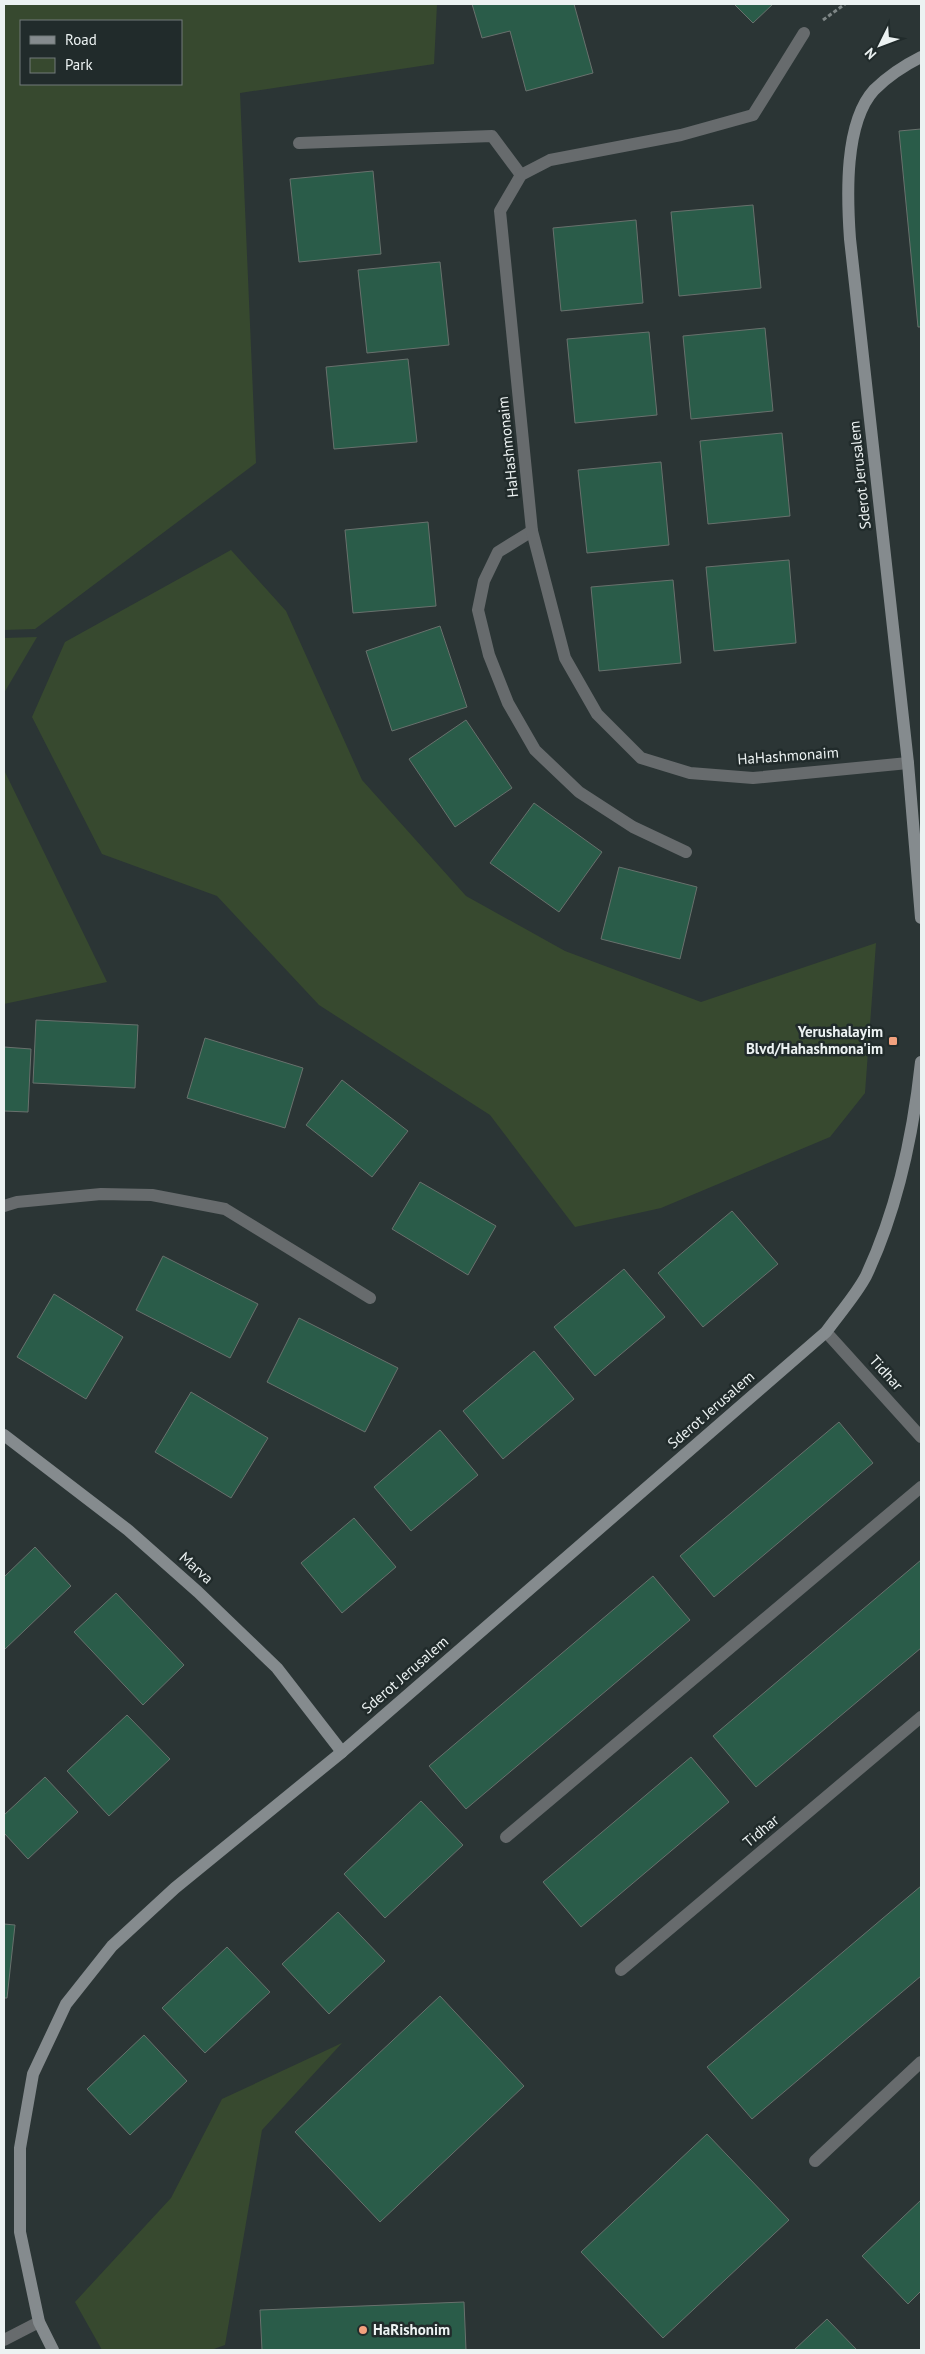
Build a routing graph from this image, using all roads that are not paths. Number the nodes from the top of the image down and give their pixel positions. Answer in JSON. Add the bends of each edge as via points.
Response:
{"nodes":[{"id":1,"x":804,"y":33,"type":"dead end"},
{"id":2,"x":921,"y":57,"type":"edge"},
{"id":3,"x":299,"y":144,"type":"dead end"},
{"id":4,"x":521,"y":175,"type":"junction"},
{"id":5,"x":532,"y":531,"type":"junction"},
{"id":6,"x":908,"y":763,"type":"junction"},
{"id":7,"x":686,"y":852,"type":"dead end"},
{"id":8,"x":921,"y":918,"type":"edge"},
{"id":9,"x":921,"y":1062,"type":"edge"},
{"id":10,"x":4,"y":1206,"type":"edge"},
{"id":11,"x":370,"y":1298,"type":"dead end"},
{"id":12,"x":826,"y":1332,"type":"junction"},
{"id":13,"x":4,"y":1435,"type":"edge"},
{"id":14,"x":921,"y":1437,"type":"edge"},
{"id":15,"x":921,"y":1487,"type":"edge"},
{"id":16,"x":921,"y":1717,"type":"edge"},
{"id":17,"x":342,"y":1752,"type":"junction"},
{"id":18,"x":506,"y":1837,"type":"dead end"},
{"id":19,"x":622,"y":1970,"type":"dead end"},
{"id":20,"x":921,"y":2062,"type":"edge"},
{"id":21,"x":815,"y":2161,"type":"dead end"},
{"id":22,"x":39,"y":2322,"type":"junction"},
{"id":23,"x":4,"y":2340,"type":"edge"},
{"id":24,"x":53,"y":2350,"type":"edge"}],
"edges":[{"from":1,"to":4,"type":"street","via":[[753,114],[681,135],[550,160]]},
{"from":2,"to":6,"type":"street","name":"Sderot Jerusalem","via":[[874,91],[860,114],[847,192]]},
{"from":3,"to":4,"type":"street","via":[[492,136]]},
{"from":4,"to":5,"type":"street","name":"HaHashmonaim","via":[[500,211]]},
{"from":5,"to":6,"type":"street","name":"HaHashmonaim","via":[[565,658],[596,714],[641,758],[690,773],[753,778]]},
{"from":5,"to":7,"type":"street","via":[[498,552],[484,581],[478,610],[489,655],[508,703],[535,750],[579,792],[633,827]]},
{"from":6,"to":8,"type":"street","name":"Sderot Jerusalem"},
{"from":9,"to":12,"type":"street","name":"Sderot Jerusalem","via":[[915,1116],[895,1207],[865,1277]]},
{"from":10,"to":11,"type":"street","via":[[102,1194],[152,1194],[225,1210]]},
{"from":12,"to":14,"type":"street","name":"Tidhar"},
{"from":12,"to":17,"type":"street","name":"Sderot Jerusalem"},
{"from":13,"to":17,"type":"street","name":"Marva","via":[[128,1530],[198,1592],[277,1668]]},
{"from":15,"to":18,"type":"street"},
{"from":16,"to":19,"type":"street","name":"Tidhar"},
{"from":17,"to":22,"type":"street","name":"Sderot Jerusalem","via":[[175,1888],[112,1946],[66,2004],[33,2074],[20,2148],[20,2232]]},
{"from":20,"to":21,"type":"street"},
{"from":22,"to":23,"type":"street"},
{"from":22,"to":24,"type":"street","name":"Sderot Jerusalem"}]}
